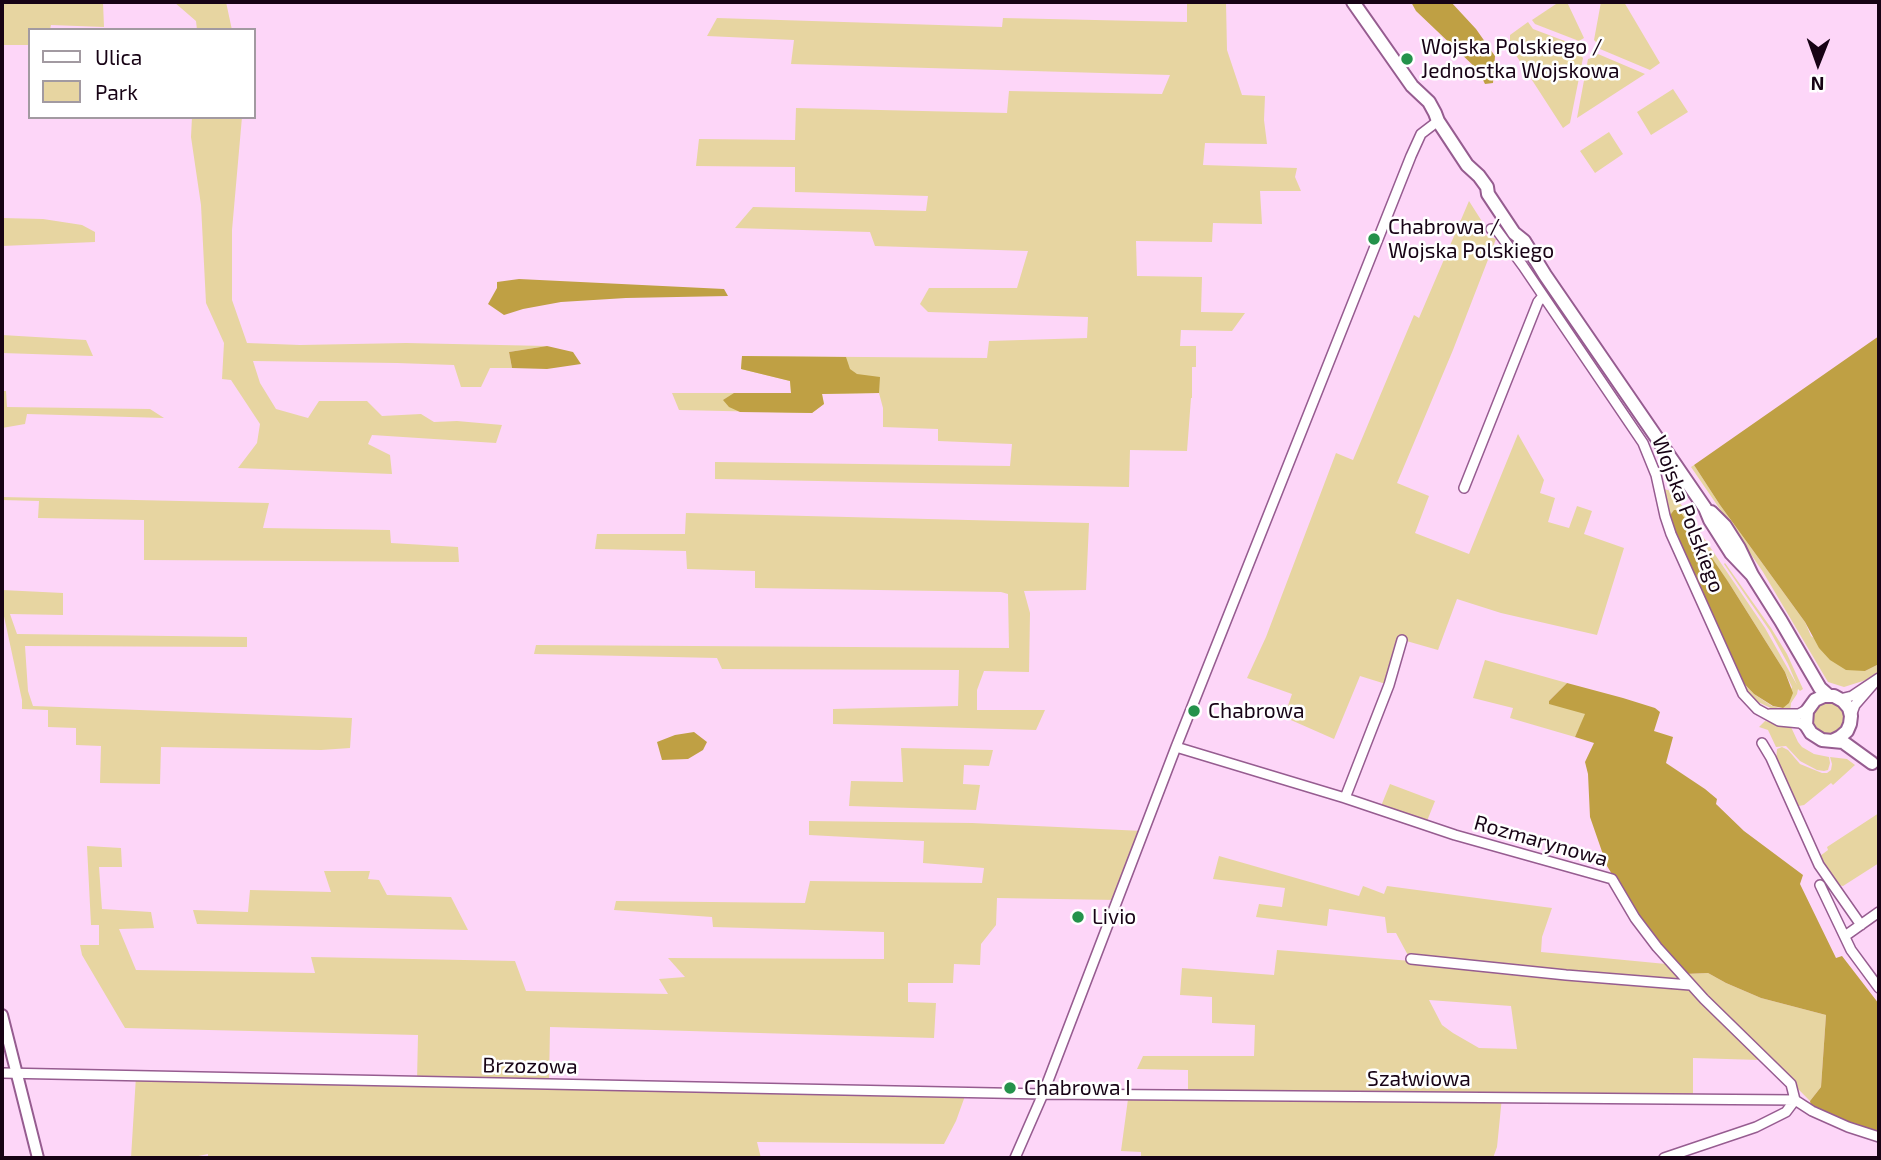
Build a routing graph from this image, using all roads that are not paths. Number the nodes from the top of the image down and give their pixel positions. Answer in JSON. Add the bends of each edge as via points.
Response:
{"nodes":[{"id":1,"x":1353,"y":2,"type":"edge"},
{"id":2,"x":1438,"y":121,"type":"junction"},
{"id":3,"x":1491,"y":229,"type":"dead end"},
{"id":4,"x":1543,"y":296,"type":"junction"},
{"id":5,"x":1464,"y":488,"type":"dead end"},
{"id":6,"x":1402,"y":640,"type":"dead end"},
{"id":7,"x":1800,"y":655,"type":"junction"},
{"id":8,"x":1878,"y":680,"type":"edge"},
{"id":9,"x":1834,"y":697,"type":"junction"},
{"id":10,"x":1809,"y":706,"type":"junction"},
{"id":11,"x":1768,"y":715,"type":"junction"},
{"id":12,"x":1850,"y":721,"type":"junction"},
{"id":13,"x":1808,"y":728,"type":"junction"},
{"id":14,"x":1832,"y":741,"type":"junction"},
{"id":15,"x":1762,"y":743,"type":"dead end"},
{"id":16,"x":1175,"y":747,"type":"junction"},
{"id":17,"x":1875,"y":767,"type":"edge"},
{"id":18,"x":1345,"y":798,"type":"junction"},
{"id":19,"x":1820,"y":885,"type":"dead end"},
{"id":20,"x":1879,"y":912,"type":"edge"},
{"id":21,"x":1861,"y":925,"type":"junction"},
{"id":22,"x":1845,"y":936,"type":"junction"},
{"id":23,"x":1410,"y":959,"type":"dead end"},
{"id":24,"x":1690,"y":985,"type":"junction"},
{"id":25,"x":1879,"y":988,"type":"edge"},
{"id":26,"x":2,"y":1015,"type":"edge"},
{"id":27,"x":2,"y":1073,"type":"edge"},
{"id":28,"x":17,"y":1073,"type":"junction"},
{"id":29,"x":1043,"y":1094,"type":"junction"},
{"id":30,"x":1795,"y":1100,"type":"junction"},
{"id":31,"x":1879,"y":1136,"type":"edge"},
{"id":32,"x":38,"y":1158,"type":"edge"},
{"id":33,"x":1015,"y":1158,"type":"edge"},
{"id":34,"x":1664,"y":1158,"type":"edge"}],
"edges":[{"from":1,"to":2,"type":"main road","name":"Wojska Polskiego","via":[[1412,86],[1427,99]]},
{"from":2,"to":7,"type":"main road","name":"Wojska Polskiego","via":[[1524,241],[1731,553],[1752,575]]},
{"from":2,"to":16,"type":"street","via":[[1421,134],[1411,156]]},
{"from":3,"to":4,"type":"street","name":"Wojska Polskiego","via":[[1496,229]]},
{"from":4,"to":5,"type":"street"},
{"from":4,"to":11,"type":"street","name":"Wojska Polskiego","via":[[1643,443],[1671,534],[1736,682],[1748,700]]},
{"from":6,"to":18,"type":"street"},
{"from":7,"to":9,"type":"main road","name":"Wojska Polskiego","via":[[1822,692]]},
{"from":7,"to":10,"type":"main road","name":"Wojska Polskiego","via":[[1813,696]]},
{"from":8,"to":9,"type":"street","via":[[1852,696]]},
{"from":8,"to":12,"type":"street","via":[[1855,705]]},
{"from":9,"to":10,"type":"main road","via":[[1819,698]]},
{"from":9,"to":12,"type":"main road","via":[[1846,705]]},
{"from":10,"to":11,"type":"street","via":[[1798,714]]},
{"from":10,"to":13,"type":"main road"},
{"from":11,"to":13,"type":"street","name":"Wojska Polskiego"},
{"from":12,"to":14,"type":"main road","via":[[1844,734]]},
{"from":12,"to":17,"type":"main road","via":[[1852,736]]},
{"from":13,"to":14,"type":"main road","via":[[1818,739]]},
{"from":14,"to":17,"type":"main road","via":[[1846,743]]},
{"from":15,"to":21,"type":"street","via":[[1815,858]]},
{"from":16,"to":18,"type":"street","name":"Rozmarynowa"},
{"from":16,"to":29,"type":"street"},
{"from":18,"to":24,"type":"street","name":"Rozmarynowa","via":[[1612,879],[1635,918]]},
{"from":19,"to":22,"type":"street"},
{"from":20,"to":21,"type":"street"},
{"from":21,"to":22,"type":"street"},
{"from":22,"to":25,"type":"street"},
{"from":23,"to":24,"type":"street"},
{"from":24,"to":30,"type":"street","name":"Rozmarynowa","via":[[1791,1084]]},
{"from":26,"to":28,"type":"street"},
{"from":27,"to":28,"type":"street","name":"Brzozowa"},
{"from":28,"to":29,"type":"street","name":"Brzozowa"},
{"from":28,"to":32,"type":"street"},
{"from":29,"to":30,"type":"street","name":"Szałwiowa"},
{"from":29,"to":33,"type":"street"},
{"from":30,"to":31,"type":"street","via":[[1848,1127]]},
{"from":30,"to":34,"type":"street","via":[[1786,1112],[1756,1127]]}]}
